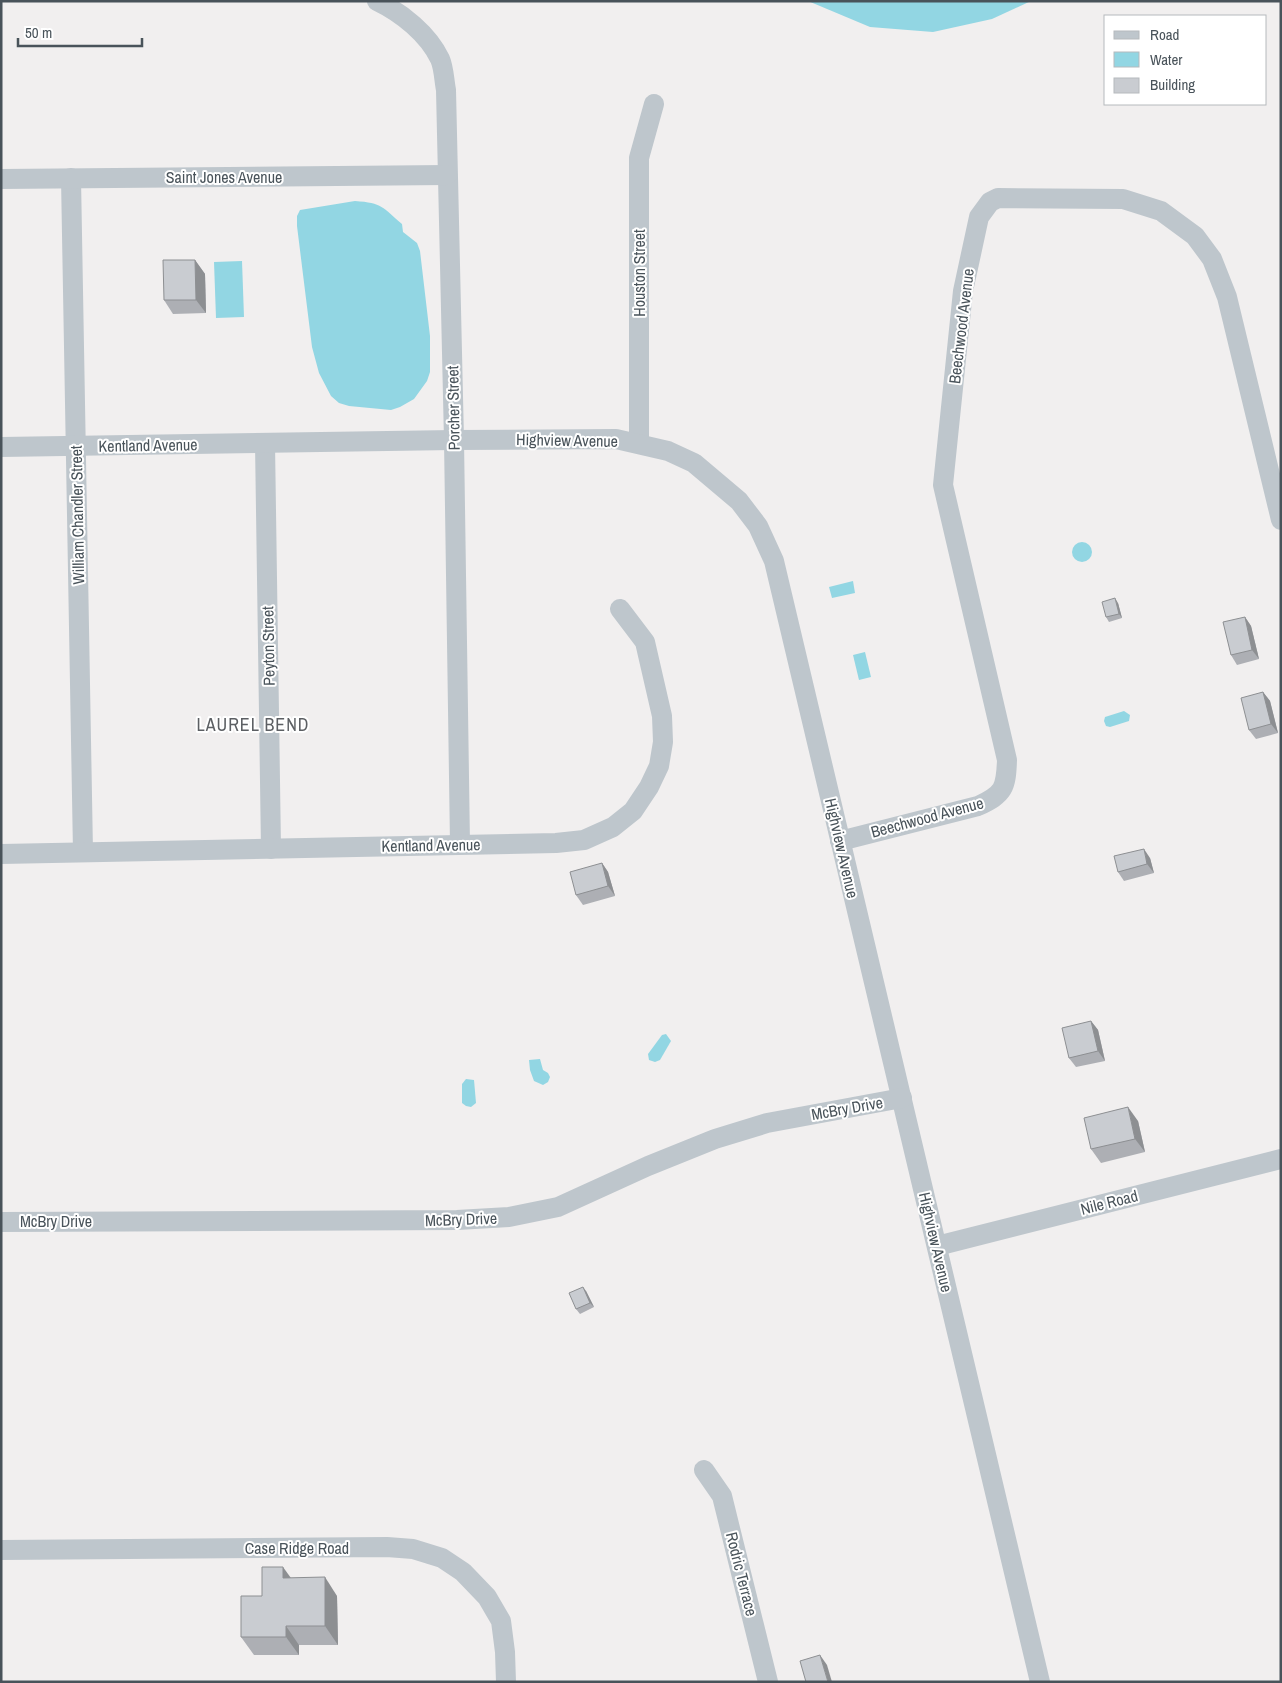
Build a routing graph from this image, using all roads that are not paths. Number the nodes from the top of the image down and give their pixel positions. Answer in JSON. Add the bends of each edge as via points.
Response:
{"nodes":[{"id":1,"x":377,"y":1,"type":"edge"},
{"id":2,"x":654,"y":104,"type":"dead end"},
{"id":3,"x":447,"y":175,"type":"junction"},
{"id":4,"x":1,"y":178,"type":"edge"},
{"id":5,"x":70,"y":178,"type":"junction"},
{"id":6,"x":454,"y":440,"type":"junction"},
{"id":7,"x":265,"y":443,"type":"junction"},
{"id":8,"x":639,"y":444,"type":"junction"},
{"id":9,"x":76,"y":446,"type":"junction"},
{"id":10,"x":1,"y":448,"type":"edge"},
{"id":11,"x":1281,"y":520,"type":"edge"},
{"id":12,"x":620,"y":609,"type":"dead end"},
{"id":13,"x":840,"y":841,"type":"junction"},
{"id":14,"x":460,"y":844,"type":"junction"},
{"id":15,"x":271,"y":848,"type":"junction"},
{"id":16,"x":83,"y":852,"type":"junction"},
{"id":17,"x":1,"y":854,"type":"edge"},
{"id":18,"x":902,"y":1098,"type":"junction"},
{"id":19,"x":1281,"y":1158,"type":"edge"},
{"id":20,"x":1,"y":1222,"type":"edge"},
{"id":21,"x":937,"y":1246,"type":"junction"},
{"id":22,"x":704,"y":1470,"type":"dead end"},
{"id":23,"x":1,"y":1550,"type":"edge"},
{"id":24,"x":506,"y":1682,"type":"edge"},
{"id":25,"x":768,"y":1682,"type":"edge"},
{"id":26,"x":1040,"y":1682,"type":"edge"}],
"edges":[{"from":1,"to":3,"type":"street","name":"Porcher Street","via":[[412,25],[441,60],[446,90]]},
{"from":2,"to":8,"type":"street","name":"Houston Street","via":[[639,158]]},
{"from":3,"to":5,"type":"street","name":"Saint Jones Avenue"},
{"from":3,"to":6,"type":"street","name":"Porcher Street"},
{"from":4,"to":5,"type":"street","name":"Saint Jones Avenue"},
{"from":5,"to":9,"type":"street","name":"William Chandler Street"},
{"from":6,"to":7,"type":"street","name":"Highview Avenue"},
{"from":6,"to":8,"type":"street","name":"Highview Avenue","via":[[616,439]]},
{"from":6,"to":14,"type":"street","name":"Porcher Street"},
{"from":7,"to":9,"type":"street","name":"Kentland Avenue"},
{"from":7,"to":15,"type":"street","name":"Peyton Street"},
{"from":8,"to":13,"type":"street","name":"Highview Avenue","via":[[694,462],[739,501],[758,526],[774,561]]},
{"from":9,"to":10,"type":"street","name":"Kentland Avenue"},
{"from":9,"to":16,"type":"street","name":"William Chandler Street"},
{"from":11,"to":13,"type":"street","name":"Beechwood Avenue","via":[[1227,297],[1212,259],[1195,236],[1161,211],[1123,199],[998,198],[990,202],[979,218],[963,291],[943,485],[1006,760],[1006,782],[995,798],[978,806]]},
{"from":12,"to":14,"type":"street","name":"Kentland Avenue","via":[[645,642],[662,716],[663,742],[659,766],[633,811],[613,827],[584,840],[556,844]]},
{"from":13,"to":18,"type":"street","name":"Highview Avenue"},
{"from":14,"to":15,"type":"street","name":"Kentland Avenue"},
{"from":15,"to":16,"type":"street","name":"Kentland Avenue"},
{"from":16,"to":17,"type":"street","name":"Kentland Avenue"},
{"from":18,"to":20,"type":"street","name":"McBry Drive","via":[[759,1125],[648,1166],[558,1207],[509,1217]]},
{"from":18,"to":21,"type":"street","name":"Highview Avenue"},
{"from":19,"to":21,"type":"street","name":"Nile Road"},
{"from":21,"to":26,"type":"street","name":"Highview Avenue"},
{"from":22,"to":25,"type":"street","name":"Rodric Terrace","via":[[722,1496]]},
{"from":23,"to":24,"type":"street","name":"Case Ridge Road","via":[[412,1549],[442,1558],[463,1572],[487,1597],[501,1621]]}]}
